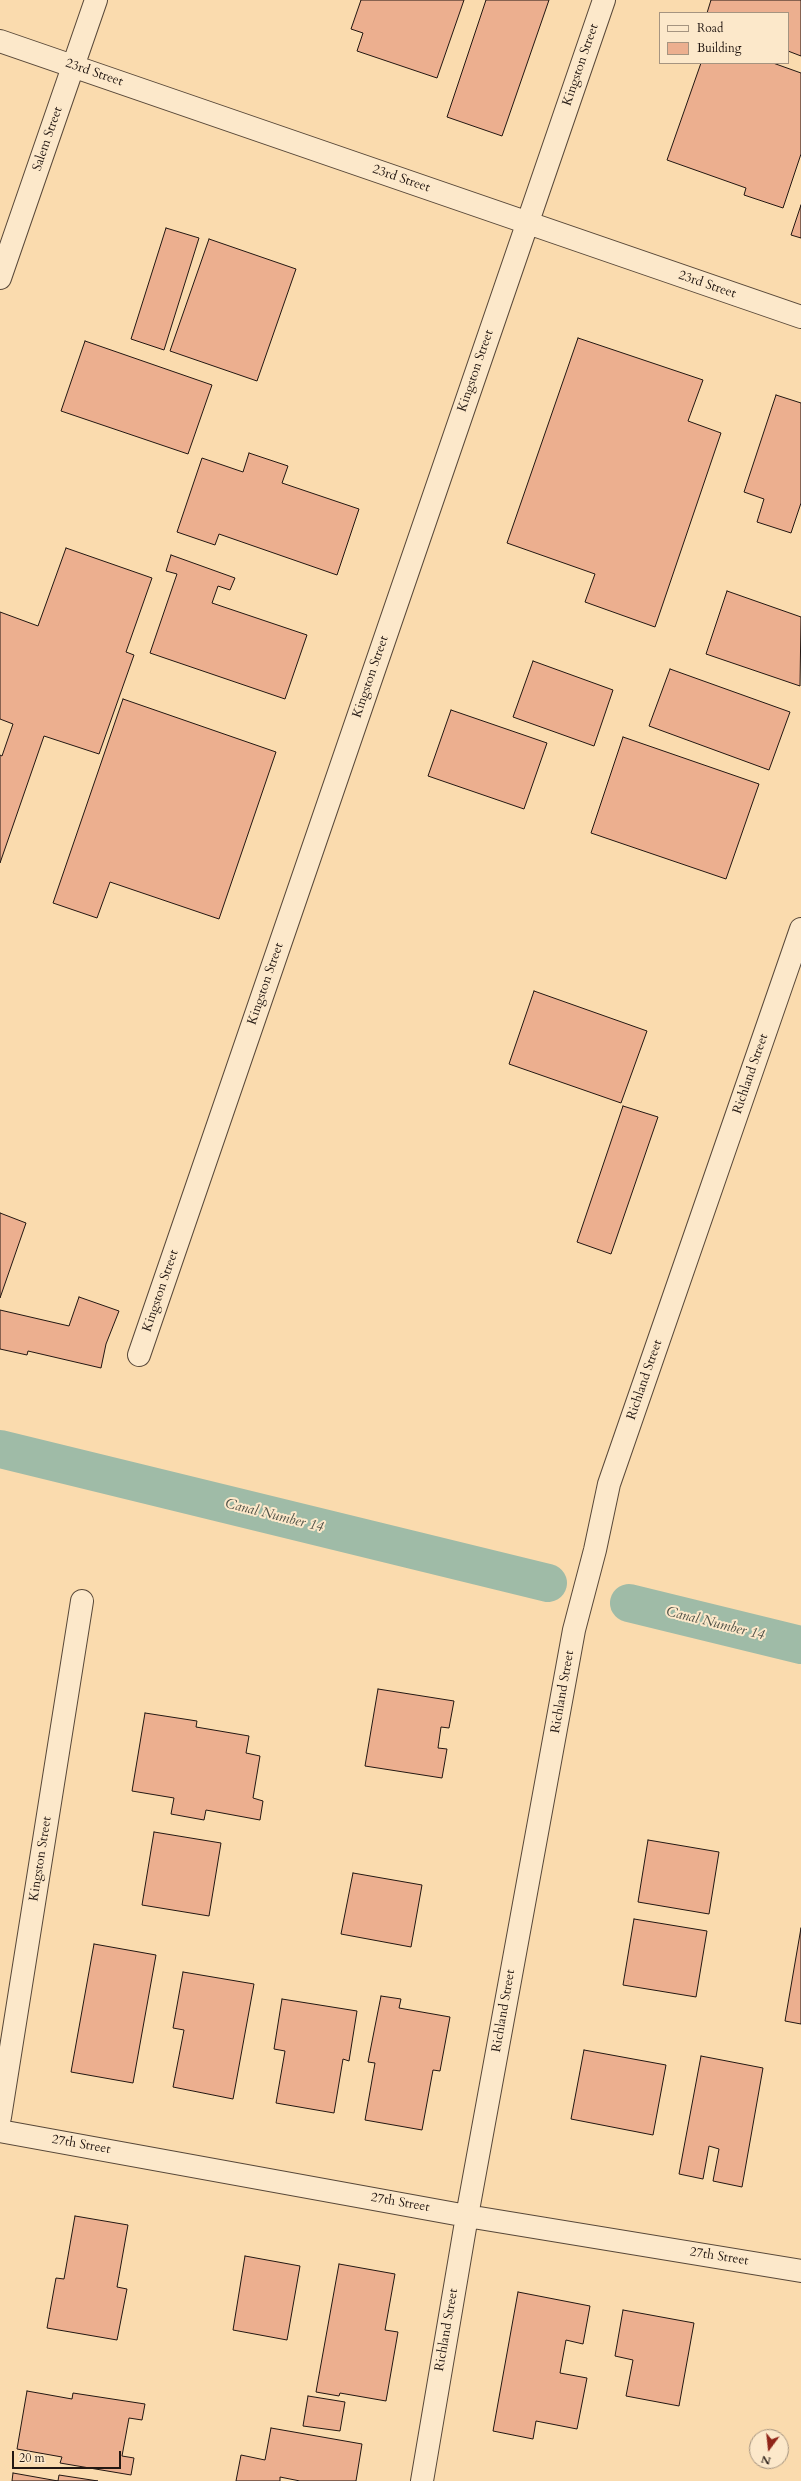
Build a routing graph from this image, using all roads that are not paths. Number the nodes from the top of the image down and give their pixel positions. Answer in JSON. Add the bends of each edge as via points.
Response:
{"nodes":[{"id":1,"x":96,"y":0,"type":"edge"},
{"id":2,"x":604,"y":0,"type":"edge"},
{"id":3,"x":0,"y":41,"type":"edge"},
{"id":4,"x":73,"y":66,"type":"junction"},
{"id":5,"x":526,"y":222,"type":"junction"},
{"id":6,"x":0,"y":278,"type":"edge"},
{"id":7,"x":801,"y":317,"type":"edge"},
{"id":8,"x":801,"y":929,"type":"edge"},
{"id":9,"x":139,"y":1355,"type":"dead end"},
{"id":10,"x":82,"y":1601,"type":"dead end"},
{"id":11,"x":0,"y":2116,"type":"edge"},
{"id":12,"x":0,"y":2131,"type":"edge"},
{"id":13,"x":467,"y":2216,"type":"junction"},
{"id":14,"x":801,"y":2271,"type":"edge"},
{"id":15,"x":422,"y":2481,"type":"edge"}],
"edges":[{"from":1,"to":4,"type":"street","name":"Salem Street"},
{"from":2,"to":5,"type":"street","name":"Kingston Street"},
{"from":3,"to":4,"type":"street","name":"23rd Street"},
{"from":4,"to":5,"type":"street","name":"23rd Street"},
{"from":4,"to":6,"type":"street","name":"Salem Street"},
{"from":5,"to":7,"type":"street","name":"23rd Street"},
{"from":5,"to":9,"type":"street","name":"Kingston Street"},
{"from":8,"to":13,"type":"street","name":"Richland Street","via":[[609,1484],[574,1630]]},
{"from":10,"to":11,"type":"street","name":"Kingston Street"},
{"from":12,"to":13,"type":"street","name":"27th Street"},
{"from":13,"to":14,"type":"street","name":"27th Street"},
{"from":13,"to":15,"type":"street","name":"Richland Street"}]}
